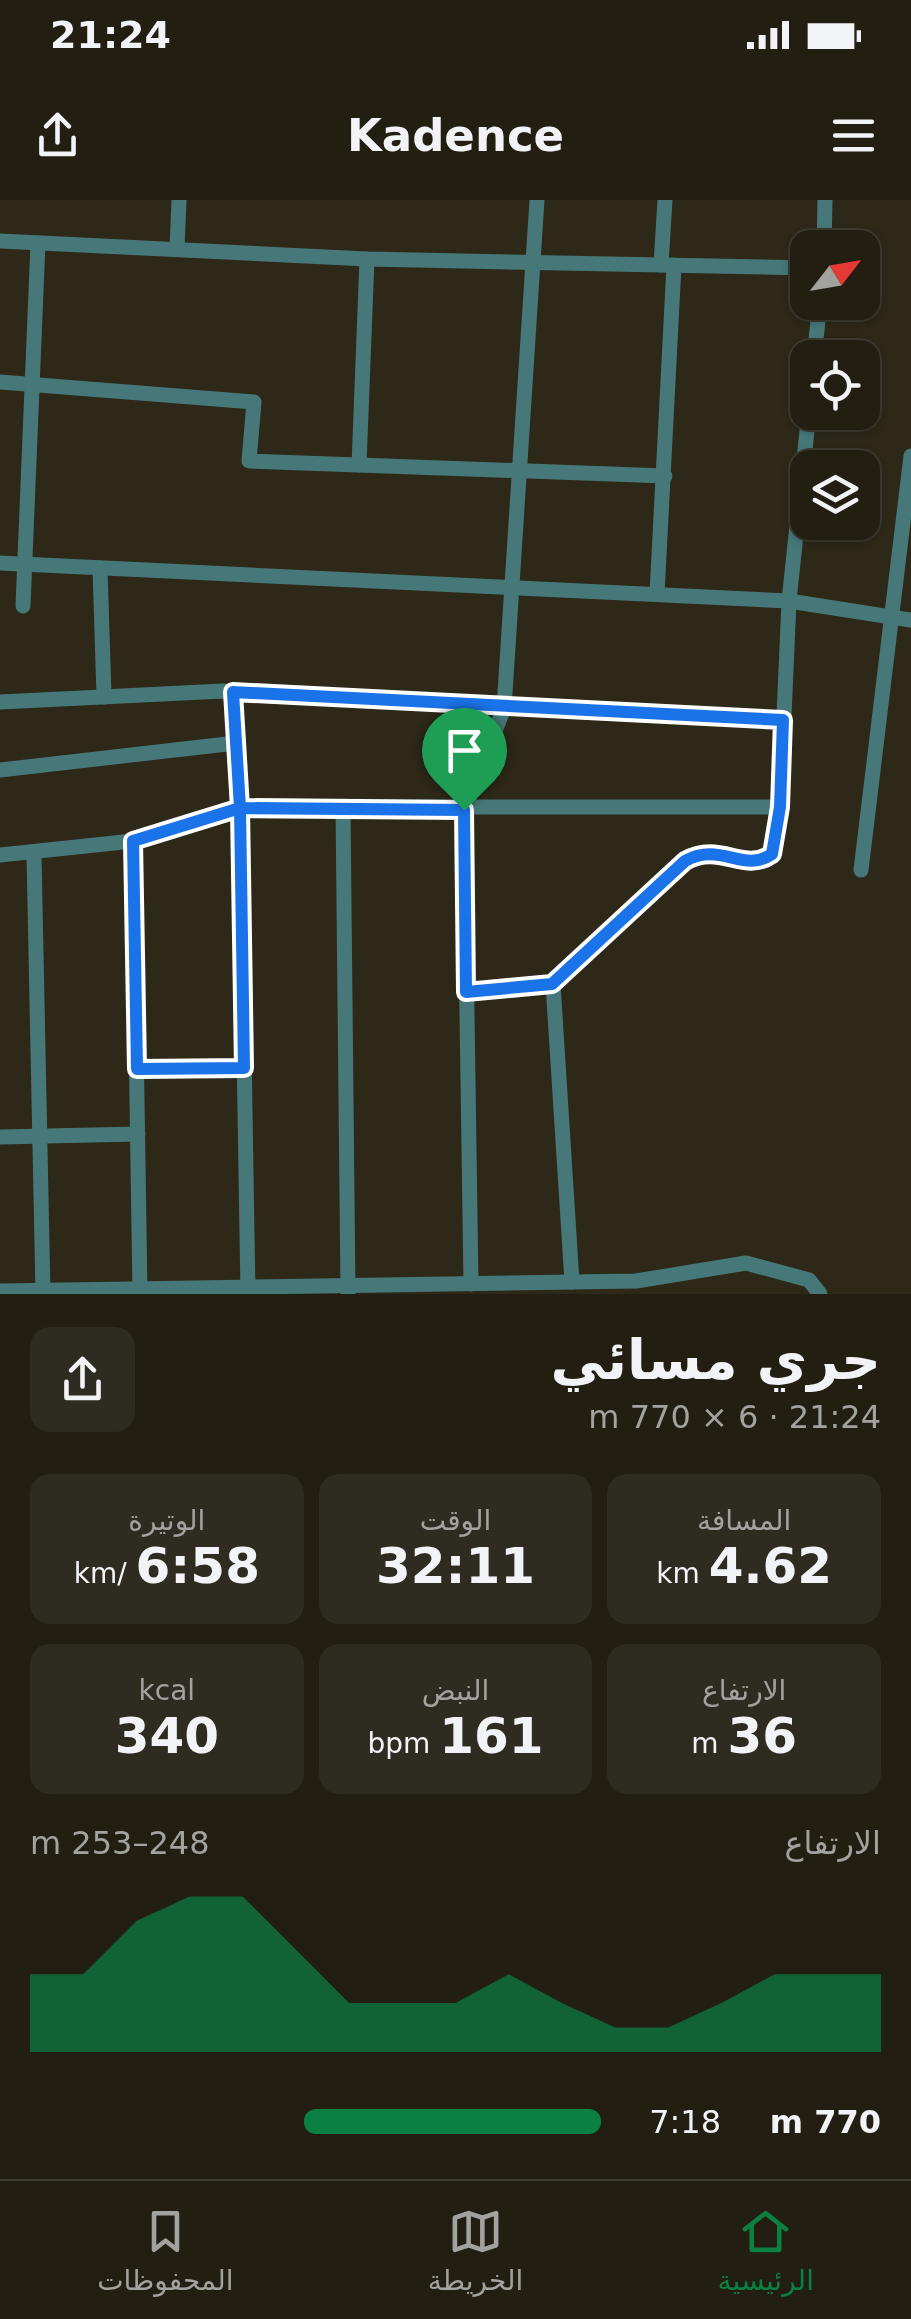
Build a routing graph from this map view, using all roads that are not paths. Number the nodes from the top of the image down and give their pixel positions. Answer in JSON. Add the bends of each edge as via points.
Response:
{"nodes":[{"id":1,"x":179,"y":200,"type":"edge"},
{"id":2,"x":536,"y":200,"type":"edge"},
{"id":3,"x":665,"y":200,"type":"edge"},
{"id":4,"x":825,"y":200,"type":"edge"},
{"id":5,"x":824,"y":230,"type":"edge"},
{"id":6,"x":0,"y":241,"type":"edge"},
{"id":7,"x":38,"y":243,"type":"junction"},
{"id":8,"x":177,"y":250,"type":"junction"},
{"id":9,"x":367,"y":259,"type":"junction"},
{"id":10,"x":532,"y":263,"type":"junction"},
{"id":11,"x":667,"y":265,"type":"junction"},
{"id":12,"x":790,"y":268,"type":"edge"},
{"id":13,"x":0,"y":382,"type":"edge"},
{"id":14,"x":32,"y":385,"type":"junction"},
{"id":15,"x":807,"y":430,"type":"edge"},
{"id":16,"x":911,"y":456,"type":"edge"},
{"id":17,"x":360,"y":465,"type":"junction"},
{"id":18,"x":520,"y":469,"type":"junction"},
{"id":19,"x":665,"y":476,"type":"junction"},
{"id":20,"x":0,"y":563,"type":"edge"},
{"id":21,"x":26,"y":564,"type":"junction"},
{"id":22,"x":100,"y":568,"type":"junction"},
{"id":23,"x":512,"y":586,"type":"junction"},
{"id":24,"x":657,"y":594,"type":"junction"},
{"id":25,"x":790,"y":601,"type":"junction"},
{"id":26,"x":23,"y":606,"type":"dead end"},
{"id":27,"x":892,"y":618,"type":"junction"},
{"id":28,"x":911,"y":620,"type":"edge"},
{"id":29,"x":233,"y":692,"type":"junction"},
{"id":30,"x":104,"y":696,"type":"junction"},
{"id":31,"x":0,"y":702,"type":"edge"},
{"id":32,"x":504,"y":708,"type":"junction"},
{"id":33,"x":783,"y":720,"type":"junction"},
{"id":34,"x":236,"y":743,"type":"junction"},
{"id":35,"x":0,"y":770,"type":"edge"},
{"id":36,"x":343,"y":806,"type":"junction"},
{"id":37,"x":780,"y":807,"type":"junction"},
{"id":38,"x":240,"y":808,"type":"junction"},
{"id":39,"x":464,"y":810,"type":"junction"},
{"id":40,"x":133,"y":841,"type":"junction"},
{"id":41,"x":34,"y":855,"type":"junction"},
{"id":42,"x":0,"y":856,"type":"edge"},
{"id":43,"x":861,"y":870,"type":"dead end"},
{"id":44,"x":552,"y":984,"type":"junction"},
{"id":45,"x":466,"y":992,"type":"junction"},
{"id":46,"x":244,"y":1068,"type":"junction"},
{"id":47,"x":137,"y":1069,"type":"junction"},
{"id":48,"x":138,"y":1134,"type":"junction"},
{"id":49,"x":40,"y":1136,"type":"junction"},
{"id":50,"x":0,"y":1137,"type":"edge"},
{"id":51,"x":572,"y":1282,"type":"junction"},
{"id":52,"x":471,"y":1284,"type":"junction"},
{"id":53,"x":140,"y":1290,"type":"edge"},
{"id":54,"x":0,"y":1291,"type":"edge"},
{"id":55,"x":248,"y":1291,"type":"edge"},
{"id":56,"x":348,"y":1291,"type":"edge"},
{"id":57,"x":43,"y":1292,"type":"edge"},
{"id":58,"x":820,"y":1294,"type":"edge"}],
"edges":[{"from":1,"to":8,"type":"street"},
{"from":2,"to":10,"type":"street"},
{"from":3,"to":11,"type":"street"},
{"from":4,"to":5,"type":"street"},
{"from":6,"to":7,"type":"street"},
{"from":7,"to":8,"type":"street"},
{"from":7,"to":14,"type":"street"},
{"from":8,"to":9,"type":"street"},
{"from":9,"to":10,"type":"street"},
{"from":9,"to":17,"type":"street"},
{"from":10,"to":11,"type":"street"},
{"from":10,"to":18,"type":"street"},
{"from":11,"to":12,"type":"street"},
{"from":11,"to":19,"type":"street"},
{"from":13,"to":14,"type":"street"},
{"from":14,"to":17,"type":"street","via":[[254,402],[248,461]]},
{"from":14,"to":21,"type":"street"},
{"from":15,"to":25,"type":"street"},
{"from":16,"to":27,"type":"street"},
{"from":17,"to":18,"type":"street"},
{"from":18,"to":19,"type":"street"},
{"from":18,"to":23,"type":"street"},
{"from":19,"to":24,"type":"street"},
{"from":20,"to":21,"type":"street"},
{"from":21,"to":22,"type":"street"},
{"from":21,"to":26,"type":"street"},
{"from":22,"to":23,"type":"street"},
{"from":22,"to":30,"type":"street"},
{"from":23,"to":24,"type":"street"},
{"from":23,"to":32,"type":"street"},
{"from":24,"to":25,"type":"street"},
{"from":25,"to":27,"type":"street"},
{"from":25,"to":33,"type":"street"},
{"from":27,"to":28,"type":"street"},
{"from":27,"to":43,"type":"street"},
{"from":29,"to":30,"type":"street"},
{"from":29,"to":32,"type":"street"},
{"from":29,"to":34,"type":"street"},
{"from":30,"to":31,"type":"street"},
{"from":32,"to":33,"type":"street"},
{"from":32,"to":39,"type":"street"},
{"from":33,"to":37,"type":"street"},
{"from":34,"to":35,"type":"street"},
{"from":34,"to":38,"type":"street"},
{"from":36,"to":38,"type":"street"},
{"from":36,"to":39,"type":"street"},
{"from":36,"to":56,"type":"street"},
{"from":37,"to":39,"type":"street"},
{"from":37,"to":44,"type":"street","via":[[772,854],[750,862],[710,852],[685,861]]},
{"from":38,"to":40,"type":"street"},
{"from":38,"to":46,"type":"street"},
{"from":39,"to":45,"type":"street"},
{"from":40,"to":41,"type":"street"},
{"from":40,"to":47,"type":"street"},
{"from":41,"to":42,"type":"street"},
{"from":41,"to":49,"type":"street"},
{"from":44,"to":45,"type":"street"},
{"from":44,"to":51,"type":"street"},
{"from":45,"to":52,"type":"street"},
{"from":46,"to":47,"type":"street"},
{"from":46,"to":55,"type":"street"},
{"from":47,"to":48,"type":"street"},
{"from":48,"to":49,"type":"street"},
{"from":48,"to":53,"type":"street"},
{"from":49,"to":50,"type":"street"},
{"from":49,"to":57,"type":"street"},
{"from":51,"to":52,"type":"street"},
{"from":51,"to":58,"type":"street","via":[[636,1281],[746,1263],[809,1280]]},
{"from":52,"to":56,"type":"street"},
{"from":53,"to":55,"type":"street"},
{"from":53,"to":57,"type":"street"},
{"from":54,"to":57,"type":"street"},
{"from":55,"to":56,"type":"street"}]}
